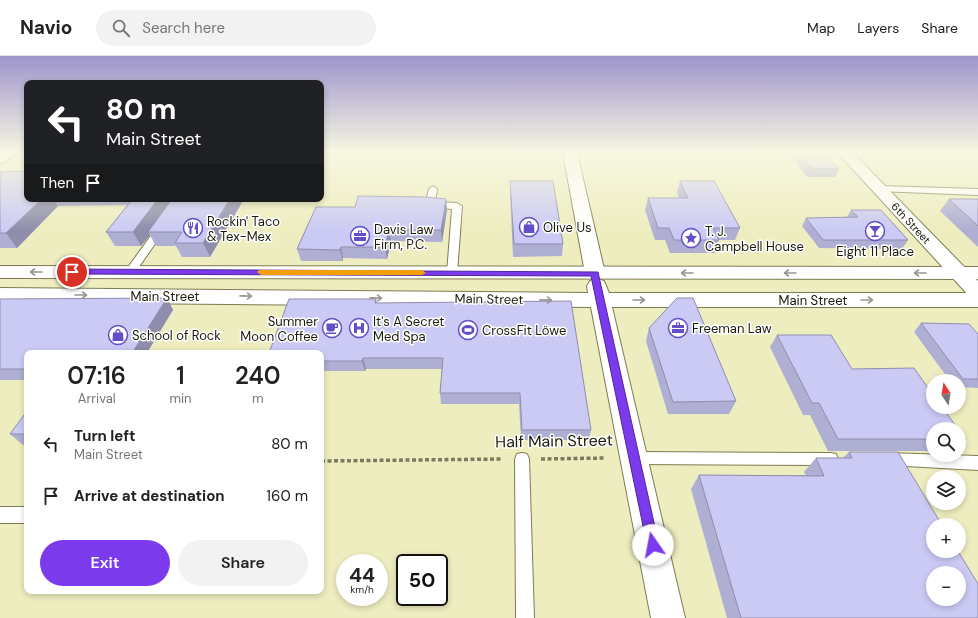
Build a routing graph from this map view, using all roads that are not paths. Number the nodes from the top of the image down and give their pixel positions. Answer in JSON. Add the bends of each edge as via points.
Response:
{"nodes":[{"id":1,"x":575,"y":179,"type":"edge"},
{"id":2,"x":870,"y":179,"type":"edge"},
{"id":3,"x":433,"y":189,"type":"dead end"},
{"id":4,"x":880,"y":189,"type":"junction"},
{"id":5,"x":978,"y":192,"type":"edge"},
{"id":6,"x":169,"y":217,"type":"edge"},
{"id":7,"x":0,"y":272,"type":"edge"},
{"id":8,"x":130,"y":272,"type":"junction"},
{"id":9,"x":452,"y":273,"type":"junction"},
{"id":10,"x":968,"y":273,"type":"edge"},
{"id":11,"x":595,"y":274,"type":"junction"},
{"id":12,"x":978,"y":293,"type":"edge"},
{"id":13,"x":0,"y":295,"type":"edge"},
{"id":14,"x":600,"y":300,"type":"junction"},
{"id":15,"x":978,"y":300,"type":"edge"},
{"id":16,"x":634,"y":458,"type":"junction"},
{"id":17,"x":522,"y":459,"type":"road end"},
{"id":18,"x":844,"y":459,"type":"edge"},
{"id":19,"x":879,"y":459,"type":"edge"},
{"id":20,"x":978,"y":463,"type":"edge"},
{"id":21,"x":0,"y":515,"type":"edge"},
{"id":22,"x":24,"y":515,"type":"edge"},
{"id":23,"x":525,"y":618,"type":"edge"},
{"id":24,"x":668,"y":618,"type":"edge"}],
"edges":[{"from":1,"to":11,"type":"main road"},
{"from":2,"to":4,"type":"main road","name":"6th Street"},
{"from":3,"to":9,"type":"lane","via":[[430,205],[457,206]]},
{"from":4,"to":5,"type":"lane"},
{"from":4,"to":10,"type":"main road","name":"6th Street"},
{"from":6,"to":8,"type":"lane"},
{"from":8,"to":7,"type":"main road","name":"Main Street","one_way":true},
{"from":8,"to":9,"type":"main road","name":"Main Street"},
{"from":9,"to":11,"type":"main road","name":"Main Street"},
{"from":10,"to":11,"type":"main road","name":"Main Street","one_way":true},
{"from":10,"to":12,"type":"main road","name":"6th Street"},
{"from":11,"to":14,"type":"main road"},
{"from":13,"to":14,"type":"main road","name":"Main Street","one_way":true},
{"from":14,"to":15,"type":"main road","name":"Main Street","one_way":true},
{"from":14,"to":16,"type":"main road"},
{"from":16,"to":18,"type":"lane"},
{"from":16,"to":24,"type":"main road"},
{"from":17,"to":23,"type":"lane"},
{"from":19,"to":20,"type":"lane"},
{"from":21,"to":22,"type":"lane"}]}
